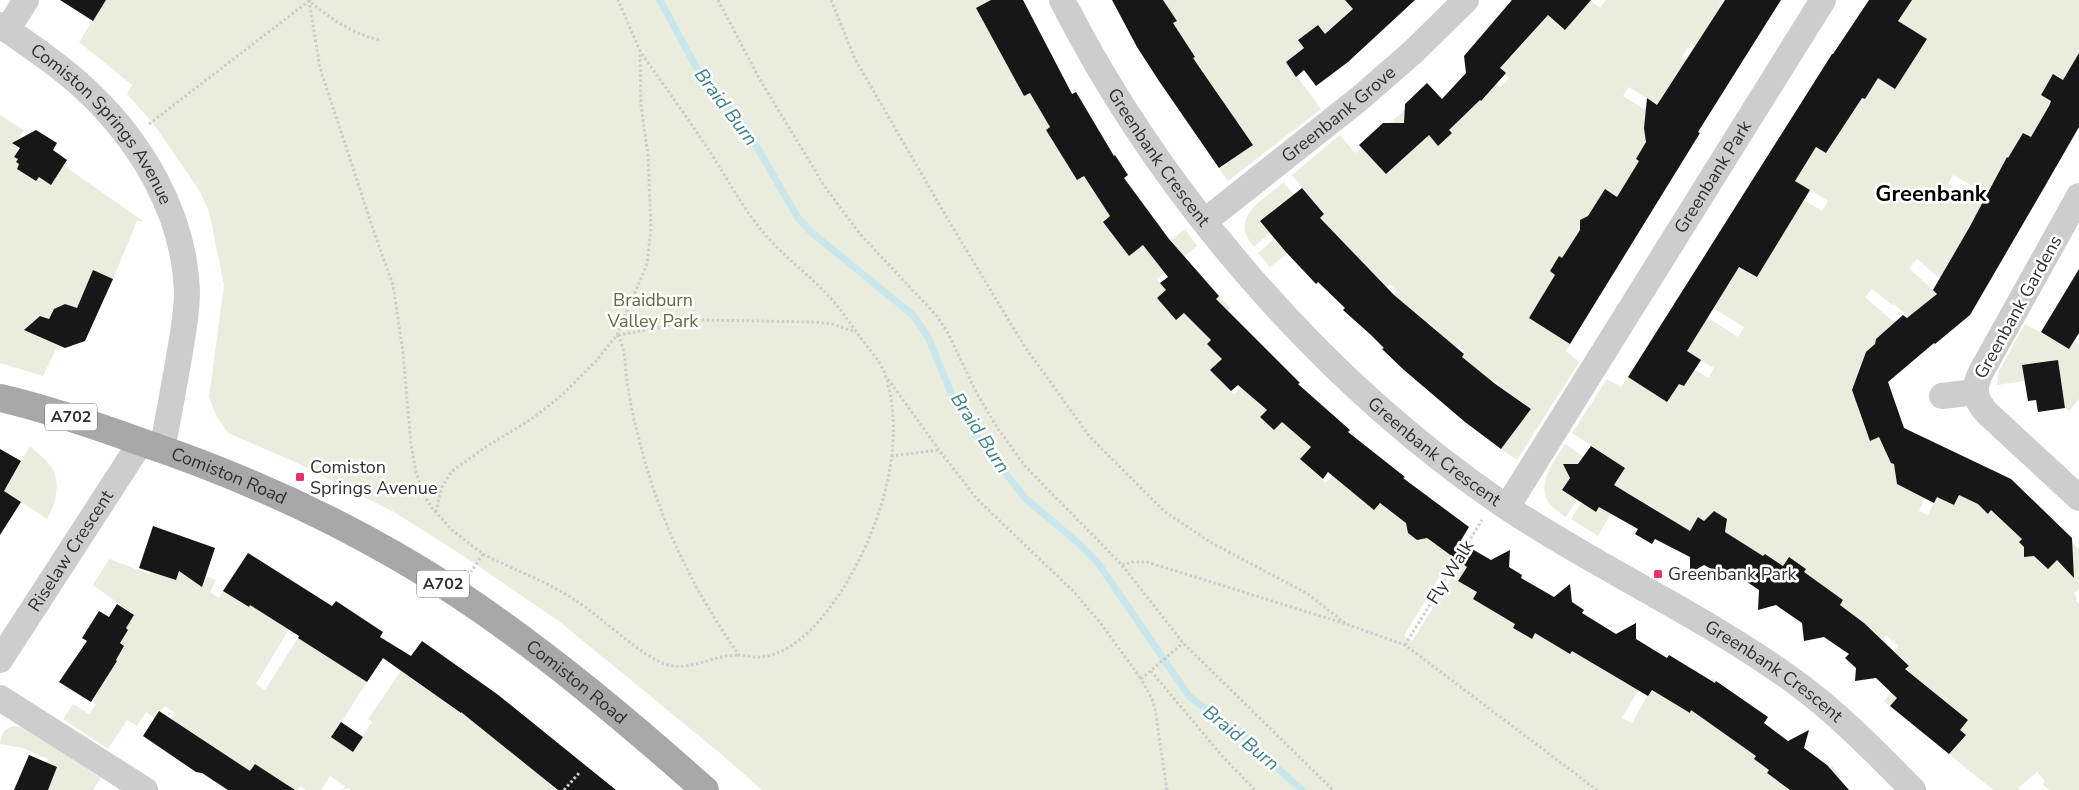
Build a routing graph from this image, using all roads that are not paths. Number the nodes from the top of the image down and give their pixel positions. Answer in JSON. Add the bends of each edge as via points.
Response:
{"nodes":[{"id":1,"x":26,"y":0,"type":"edge"},
{"id":2,"x":1062,"y":0,"type":"edge"},
{"id":3,"x":1466,"y":0,"type":"edge"},
{"id":4,"x":1823,"y":0,"type":"edge"},
{"id":5,"x":4,"y":27,"type":"edge"},
{"id":6,"x":2079,"y":196,"type":"edge"},
{"id":7,"x":1205,"y":221,"type":"junction"},
{"id":8,"x":1975,"y":392,"type":"junction"},
{"id":9,"x":1942,"y":396,"type":"dead end"},
{"id":10,"x":0,"y":398,"type":"edge"},
{"id":11,"x":152,"y":445,"type":"junction"},
{"id":12,"x":2079,"y":498,"type":"edge"},
{"id":13,"x":1501,"y":503,"type":"junction"},
{"id":14,"x":0,"y":660,"type":"edge"},
{"id":15,"x":0,"y":698,"type":"edge"},
{"id":16,"x":145,"y":790,"type":"edge"},
{"id":17,"x":705,"y":790,"type":"edge"},
{"id":18,"x":1914,"y":790,"type":"edge"}],
"edges":[{"from":1,"to":5,"type":"street"},
{"from":2,"to":7,"type":"street","name":"Greenbank Crescent","via":[[1120,102]]},
{"from":3,"to":7,"type":"street","name":"Greenbank Grove","via":[[1359,99]]},
{"from":4,"to":13,"type":"street","name":"Greenbank Park"},
{"from":5,"to":11,"type":"street","name":"Comiston Springs Avenue","via":[[72,78],[106,110],[149,167],[170,207],[184,259],[185,324]]},
{"from":6,"to":8,"type":"street","name":"Greenbank Gardens","via":[[1981,372]]},
{"from":7,"to":13,"type":"street","name":"Greenbank Crescent","via":[[1271,300],[1329,361],[1386,414]]},
{"from":8,"to":9,"type":"street","name":"Greenbank Gardens"},
{"from":8,"to":12,"type":"street","name":"Greenbank Gardens","via":[[1978,403]]},
{"from":10,"to":11,"type":"main road","name":"Comiston Road","number":"A702","via":[[53,411]]},
{"from":11,"to":14,"type":"street","name":"Riselaw Crescent"},
{"from":11,"to":17,"type":"main road","name":"Comiston Road","number":"A702","via":[[243,479],[345,527],[456,592],[554,664]]},
{"from":13,"to":18,"type":"street","name":"Greenbank Crescent","via":[[1573,550],[1739,645],[1796,682]]},
{"from":15,"to":16,"type":"street"}]}
